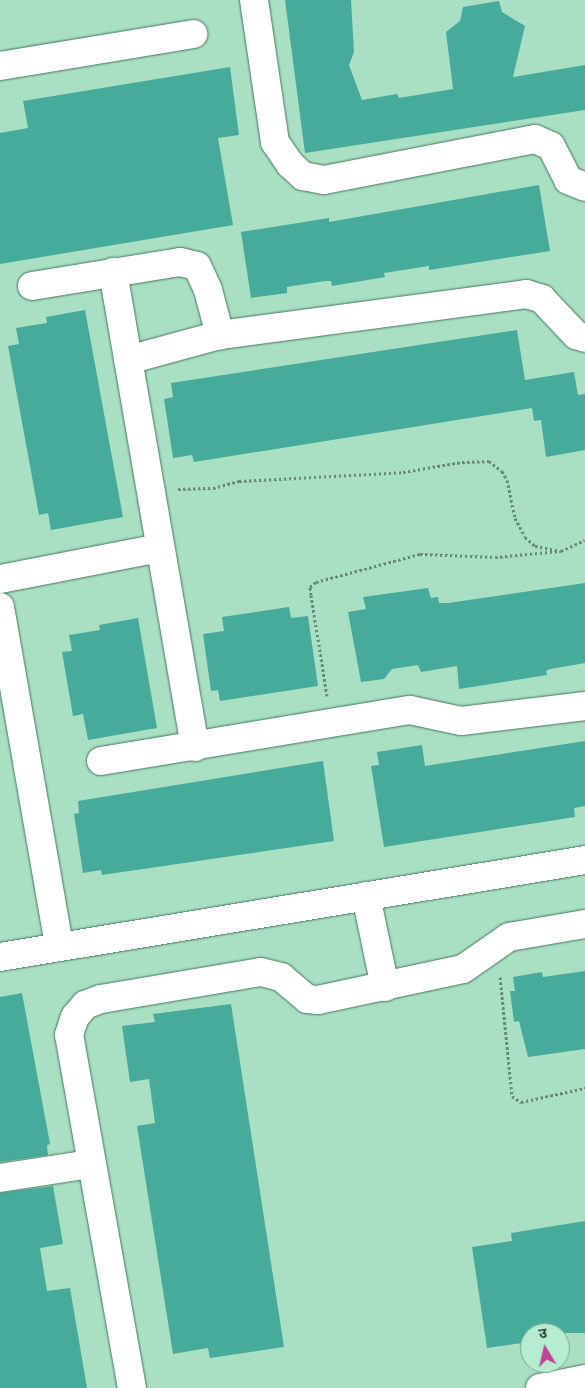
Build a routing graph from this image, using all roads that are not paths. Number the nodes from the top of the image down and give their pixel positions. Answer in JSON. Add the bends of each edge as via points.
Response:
{"nodes":[{"id":1,"x":254,"y":0,"type":"edge"},
{"id":2,"x":193,"y":34,"type":"dead end"},
{"id":3,"x":0,"y":66,"type":"edge"},
{"id":4,"x":585,"y":187,"type":"edge"},
{"id":5,"x":113,"y":272,"type":"junction"},
{"id":6,"x":32,"y":286,"type":"dead end"},
{"id":7,"x":220,"y":335,"type":"junction"},
{"id":8,"x":585,"y":338,"type":"edge"},
{"id":9,"x":128,"y":360,"type":"junction"},
{"id":10,"x":160,"y":548,"type":"junction"},
{"id":11,"x":0,"y":579,"type":"edge"},
{"id":12,"x":0,"y":607,"type":"edge"},
{"id":13,"x":585,"y":706,"type":"edge"},
{"id":14,"x":195,"y":746,"type":"junction"},
{"id":15,"x":101,"y":761,"type":"dead end"},
{"id":16,"x":585,"y":860,"type":"edge"},
{"id":17,"x":366,"y":896,"type":"junction"},
{"id":18,"x":585,"y":924,"type":"edge"},
{"id":19,"x":59,"y":946,"type":"junction"},
{"id":20,"x":0,"y":957,"type":"edge"},
{"id":21,"x":385,"y":987,"type":"junction"},
{"id":22,"x":90,"y":1164,"type":"junction"},
{"id":23,"x":0,"y":1178,"type":"edge"},
{"id":24,"x":585,"y":1379,"type":"edge"},
{"id":25,"x":132,"y":1388,"type":"edge"},
{"id":26,"x":540,"y":1388,"type":"edge"}],
"edges":[{"from":1,"to":4,"type":"street","via":[[275,142],[303,176],[324,180],[535,139],[551,146],[568,180]]},
{"from":2,"to":3,"type":"street"},
{"from":5,"to":6,"type":"street"},
{"from":5,"to":7,"type":"street","via":[[180,262],[197,266],[208,290]]},
{"from":5,"to":9,"type":"street"},
{"from":7,"to":8,"type":"street","via":[[526,294],[542,299],[576,334]]},
{"from":7,"to":9,"type":"street"},
{"from":9,"to":10,"type":"street"},
{"from":10,"to":11,"type":"street"},
{"from":10,"to":14,"type":"street"},
{"from":12,"to":19,"type":"street"},
{"from":13,"to":14,"type":"street","via":[[462,721],[410,710]]},
{"from":14,"to":15,"type":"street"},
{"from":16,"to":17,"type":"street"},
{"from":17,"to":19,"type":"street"},
{"from":17,"to":21,"type":"street"},
{"from":18,"to":21,"type":"street","via":[[509,937],[463,969]]},
{"from":19,"to":20,"type":"street"},
{"from":21,"to":22,"type":"street","via":[[308,1000],[281,977],[262,972],[101,998],[86,1005],[75,1017],[69,1035]]},
{"from":22,"to":23,"type":"street"},
{"from":22,"to":25,"type":"street"},
{"from":24,"to":26,"type":"street"}]}
